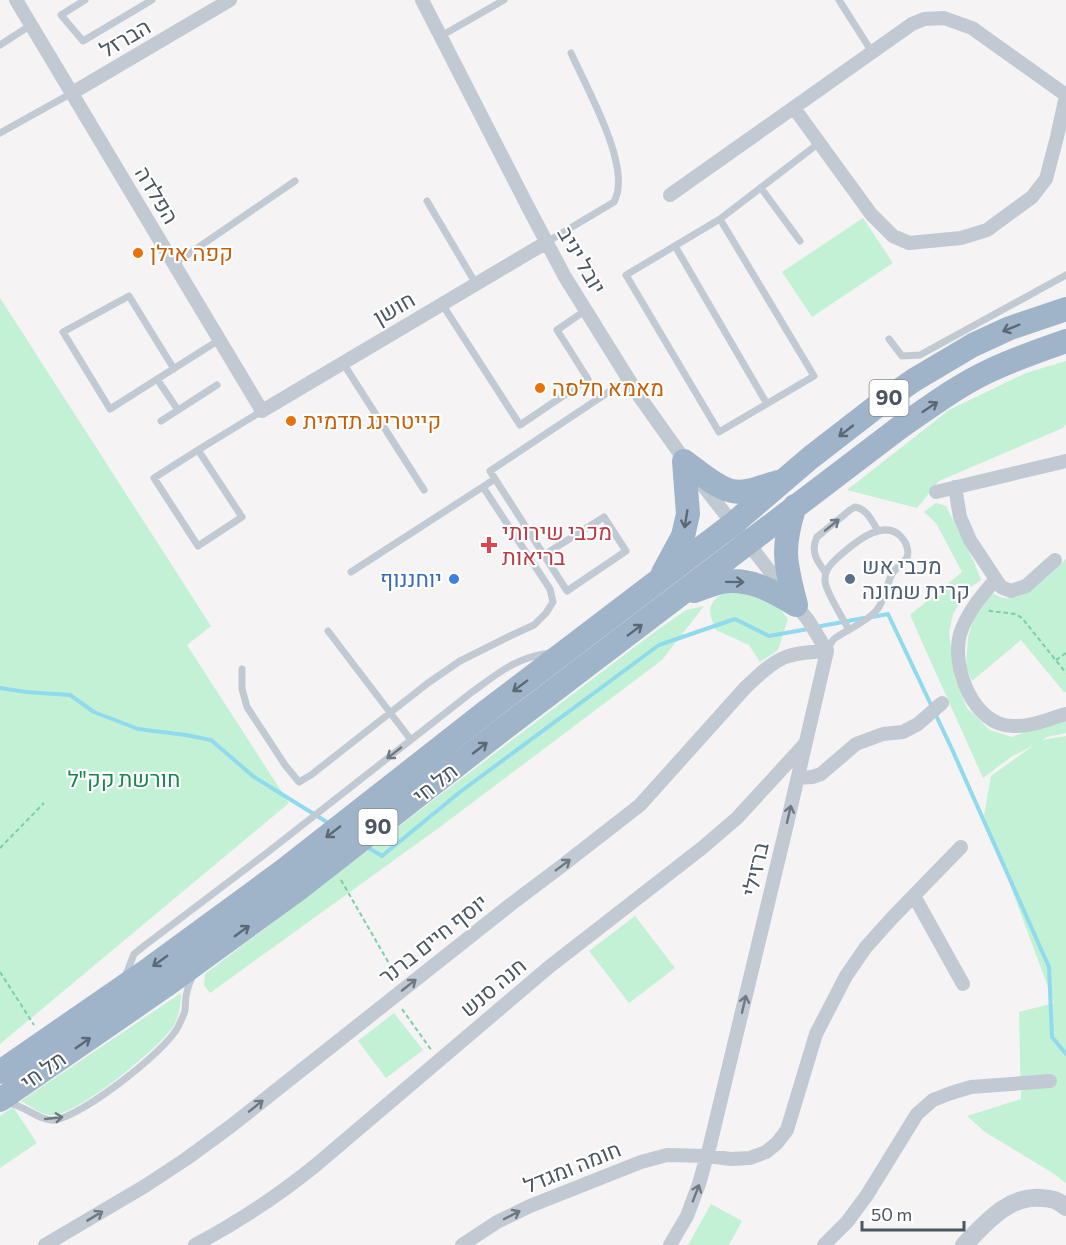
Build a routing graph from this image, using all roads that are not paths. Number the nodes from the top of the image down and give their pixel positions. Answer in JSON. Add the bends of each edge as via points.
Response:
{"nodes":[{"id":1,"x":16,"y":0,"type":"edge"},
{"id":2,"x":85,"y":0,"type":"edge"},
{"id":3,"x":152,"y":0,"type":"edge"},
{"id":4,"x":230,"y":0,"type":"edge"},
{"id":5,"x":423,"y":0,"type":"edge"},
{"id":6,"x":504,"y":0,"type":"edge"},
{"id":7,"x":839,"y":0,"type":"edge"},
{"id":8,"x":31,"y":25,"type":"junction"},
{"id":9,"x":441,"y":36,"type":"junction"},
{"id":10,"x":0,"y":45,"type":"edge"},
{"id":11,"x":872,"y":52,"type":"junction"},
{"id":12,"x":571,"y":53,"type":"dead end"},
{"id":13,"x":72,"y":93,"type":"junction"},
{"id":14,"x":1066,"y":95,"type":"edge"},
{"id":15,"x":794,"y":108,"type":"junction"},
{"id":16,"x":0,"y":133,"type":"edge"},
{"id":17,"x":819,"y":143,"type":"junction"},
{"id":18,"x":295,"y":181,"type":"dead end"},
{"id":19,"x":761,"y":188,"type":"junction"},
{"id":20,"x":670,"y":195,"type":"dead end"},
{"id":21,"x":427,"y":201,"type":"dead end"},
{"id":22,"x":720,"y":219,"type":"junction"},
{"id":23,"x":800,"y":241,"type":"dead end"},
{"id":24,"x":547,"y":242,"type":"junction"},
{"id":25,"x":675,"y":246,"type":"junction"},
{"id":26,"x":174,"y":264,"type":"junction"},
{"id":27,"x":1066,"y":275,"type":"edge"},
{"id":28,"x":476,"y":284,"type":"junction"},
{"id":29,"x":442,"y":304,"type":"junction"},
{"id":30,"x":1066,"y":309,"type":"edge"},
{"id":31,"x":586,"y":310,"type":"junction"},
{"id":32,"x":889,"y":339,"type":"dead end"},
{"id":33,"x":219,"y":340,"type":"junction"},
{"id":34,"x":1066,"y":341,"type":"edge"},
{"id":35,"x":343,"y":362,"type":"junction"},
{"id":36,"x":174,"y":369,"type":"junction"},
{"id":37,"x":157,"y":379,"type":"junction"},
{"id":38,"x":628,"y":379,"type":"junction"},
{"id":39,"x":217,"y":385,"type":"dead end"},
{"id":40,"x":767,"y":404,"type":"junction"},
{"id":41,"x":178,"y":410,"type":"junction"},
{"id":42,"x":261,"y":411,"type":"junction"},
{"id":43,"x":161,"y":421,"type":"dead end"},
{"id":44,"x":198,"y":450,"type":"junction"},
{"id":45,"x":684,"y":461,"type":"junction"},
{"id":46,"x":1066,"y":461,"type":"edge"},
{"id":47,"x":495,"y":479,"type":"junction"},
{"id":48,"x":786,"y":479,"type":"junction"},
{"id":49,"x":483,"y":487,"type":"junction"},
{"id":50,"x":955,"y":487,"type":"junction"},
{"id":51,"x":424,"y":490,"type":"dead end"},
{"id":52,"x":936,"y":492,"type":"dead end"},
{"id":53,"x":795,"y":506,"type":"junction"},
{"id":54,"x":878,"y":531,"type":"junction"},
{"id":55,"x":741,"y":532,"type":"junction"},
{"id":56,"x":544,"y":555,"type":"junction"},
{"id":57,"x":1055,"y":560,"type":"dead end"},
{"id":58,"x":351,"y":572,"type":"dead end"},
{"id":59,"x":825,"y":572,"type":"junction"},
{"id":60,"x":995,"y":580,"type":"junction"},
{"id":61,"x":656,"y":584,"type":"junction"},
{"id":62,"x":679,"y":596,"type":"junction"},
{"id":63,"x":796,"y":605,"type":"junction"},
{"id":64,"x":849,"y":630,"type":"junction"},
{"id":65,"x":328,"y":632,"type":"dead end"},
{"id":66,"x":568,"y":651,"type":"junction"},
{"id":67,"x":827,"y":651,"type":"junction"},
{"id":68,"x":242,"y":669,"type":"dead end"},
{"id":69,"x":942,"y":703,"type":"dead end"},
{"id":70,"x":390,"y":713,"type":"junction"},
{"id":71,"x":1066,"y":714,"type":"edge"},
{"id":72,"x":411,"y":740,"type":"junction"},
{"id":73,"x":806,"y":744,"type":"junction"},
{"id":74,"x":798,"y":778,"type":"junction"},
{"id":75,"x":961,"y":847,"type":"dead end"},
{"id":76,"x":914,"y":896,"type":"junction"},
{"id":77,"x":198,"y":963,"type":"junction"},
{"id":78,"x":963,"y":984,"type":"dead end"},
{"id":79,"x":121,"y":988,"type":"junction"},
{"id":80,"x":0,"y":1072,"type":"edge"},
{"id":81,"x":1050,"y":1081,"type":"dead end"},
{"id":82,"x":0,"y":1101,"type":"edge"},
{"id":83,"x":707,"y":1156,"type":"junction"},
{"id":84,"x":1066,"y":1207,"type":"edge"},
{"id":85,"x":45,"y":1245,"type":"edge"},
{"id":86,"x":195,"y":1245,"type":"edge"},
{"id":87,"x":462,"y":1245,"type":"edge"},
{"id":88,"x":670,"y":1245,"type":"edge"},
{"id":89,"x":824,"y":1245,"type":"edge"},
{"id":90,"x":964,"y":1245,"type":"edge"}],
"edges":[{"from":1,"to":8,"type":"street","name":"הפלדה"},
{"from":2,"to":3,"type":"lane","via":[[61,15],[83,41]]},
{"from":4,"to":13,"type":"street","name":"הברזל"},
{"from":5,"to":9,"type":"street","name":"יובל יניב"},
{"from":6,"to":9,"type":"lane"},
{"from":7,"to":11,"type":"lane"},
{"from":8,"to":10,"type":"lane"},
{"from":8,"to":13,"type":"street","name":"הפלדה"},
{"from":9,"to":24,"type":"street","name":"יובל יניב"},
{"from":11,"to":14,"type":"street","via":[[912,24],[944,18],[972,28]]},
{"from":11,"to":15,"type":"street"},
{"from":12,"to":24,"type":"lane","via":[[607,131],[617,163],[618,187],[614,202]]},
{"from":13,"to":16,"type":"lane"},
{"from":13,"to":26,"type":"street","name":"הפלדה"},
{"from":14,"to":17,"type":"street","via":[[1046,179],[1032,197],[987,230],[961,238],[909,243],[893,236],[871,214]]},
{"from":15,"to":17,"type":"street"},
{"from":15,"to":20,"type":"street"},
{"from":17,"to":19,"type":"lane"},
{"from":18,"to":26,"type":"lane"},
{"from":19,"to":22,"type":"lane"},
{"from":19,"to":23,"type":"lane"},
{"from":21,"to":28,"type":"lane"},
{"from":22,"to":25,"type":"lane"},
{"from":22,"to":40,"type":"lane","via":[[814,376]]},
{"from":24,"to":28,"type":"street","name":"חושן"},
{"from":24,"to":31,"type":"street","name":"יובל יניב"},
{"from":25,"to":40,"type":"lane"},
{"from":25,"to":40,"type":"lane","via":[[626,275],[719,432]]},
{"from":26,"to":33,"type":"street","name":"הפלדה"},
{"from":27,"to":32,"type":"lane","via":[[920,355],[902,356]]},
{"from":28,"to":29,"type":"street","name":"חושן"},
{"from":29,"to":31,"type":"lane","via":[[520,425],[588,379],[557,330]]},
{"from":29,"to":35,"type":"street","name":"חושן"},
{"from":30,"to":48,"type":"highway","number":"90","one_way":true,"via":[[1010,328],[942,363],[881,403]]},
{"from":31,"to":38,"type":"street","name":"יובל יניב"},
{"from":33,"to":36,"type":"lane"},
{"from":33,"to":42,"type":"street","name":"הפלדה"},
{"from":53,"to":34,"type":"highway","number":"90","one_way":true,"via":[[931,405],[967,383],[1022,356]]},
{"from":35,"to":42,"type":"street","name":"חושן"},
{"from":35,"to":51,"type":"lane"},
{"from":36,"to":37,"type":"lane"},
{"from":36,"to":37,"type":"lane","via":[[129,296],[63,332],[110,409]]},
{"from":37,"to":41,"type":"lane"},
{"from":38,"to":45,"type":"street","name":"יובל יניב"},
{"from":38,"to":47,"type":"lane","via":[[490,471]]},
{"from":39,"to":41,"type":"lane"},
{"from":41,"to":43,"type":"lane"},
{"from":42,"to":44,"type":"lane"},
{"from":44,"to":44,"type":"lane","via":[[154,478],[198,546],[242,517]]},
{"from":45,"to":48,"type":"highway","via":[[732,491],[749,491]]},
{"from":45,"to":55,"type":"street","name":"יובל יניב"},
{"from":45,"to":61,"type":"highway","one_way":true,"via":[[688,514],[683,536]]},
{"from":46,"to":50,"type":"street"},
{"from":47,"to":49,"type":"lane"},
{"from":47,"to":56,"type":"lane"},
{"from":48,"to":55,"type":"highway","number":"90"},
{"from":49,"to":58,"type":"lane"},
{"from":49,"to":70,"type":"lane","via":[[550,589],[553,602],[534,625],[460,661]]},
{"from":50,"to":52,"type":"street"},
{"from":50,"to":60,"type":"street","via":[[960,517]]},
{"from":53,"to":55,"type":"highway","number":"90"},
{"from":53,"to":63,"type":"highway","via":[[788,526],[785,558]]},
{"from":54,"to":59,"type":"lane","via":[[858,540]]},
{"from":59,"to":54,"type":"lane","one_way":true,"via":[[816,559],[815,541],[855,507],[866,512]]},
{"from":54,"to":64,"type":"lane","via":[[896,533],[907,546],[908,554],[892,573],[875,611]]},
{"from":55,"to":61,"type":"highway","name":"תל חי","number":"90"},
{"from":55,"to":62,"type":"highway","name":"תל חי","number":"90"},
{"from":55,"to":63,"type":"street"},
{"from":56,"to":56,"type":"lane","via":[[567,591],[626,551],[604,517]]},
{"from":57,"to":60,"type":"street","via":[[1026,586],[1011,591]]},
{"from":59,"to":64,"type":"lane","via":[[825,583]]},
{"from":60,"to":71,"type":"street","via":[[971,611],[960,634],[958,658],[971,698],[998,724],[1012,727]]},
{"from":61,"to":66,"type":"highway","name":"תל חי","number":"90"},
{"from":62,"to":63,"type":"highway","one_way":true,"via":[[721,582],[737,581],[771,589]]},
{"from":77,"to":62,"type":"highway","name":"תל חי","number":"90","one_way":true},
{"from":63,"to":67,"type":"street"},
{"from":64,"to":67,"type":"lane","via":[[833,640]]},
{"from":65,"to":70,"type":"lane"},
{"from":66,"to":72,"type":"lane","via":[[523,658]]},
{"from":66,"to":79,"type":"highway","name":"תל חי","number":"90","one_way":true,"via":[[283,872]]},
{"from":67,"to":73,"type":"street","name":"ברזילי"},
{"from":85,"to":67,"type":"street","name":"יוסף חיים ברנר","one_way":true,"via":[[145,1186],[231,1126],[640,805],[763,671],[784,658]]},
{"from":68,"to":70,"type":"lane","via":[[247,706],[299,782]]},
{"from":69,"to":74,"type":"street","via":[[903,732],[883,734],[856,744],[821,774]]},
{"from":70,"to":72,"type":"lane"},
{"from":72,"to":79,"type":"lane","one_way":true,"via":[[134,954]]},
{"from":73,"to":74,"type":"street","name":"ברזילי"},
{"from":73,"to":86,"type":"street","name":"חנה סנש","via":[[702,848],[549,967],[287,1189]]},
{"from":83,"to":74,"type":"street","name":"ברזילי","one_way":true},
{"from":75,"to":76,"type":"street","name":"חומה ומגדל"},
{"from":76,"to":78,"type":"street"},
{"from":76,"to":83,"type":"street","name":"חומה ומגדל","via":[[866,947],[846,976],[816,1034],[787,1130],[777,1143],[750,1158]]},
{"from":82,"to":77,"type":"highway","name":"תל חי","number":"90","one_way":true},
{"from":82,"to":77,"type":"lane","one_way":true,"via":[[53,1121],[114,1087],[177,1029]]},
{"from":79,"to":80,"type":"highway","name":"תל חי","number":"90"},
{"from":81,"to":89,"type":"street","via":[[972,1087],[933,1100],[917,1114],[847,1222]]},
{"from":87,"to":83,"type":"street","name":"חומה ומגדל","one_way":true,"via":[[530,1206],[641,1162],[667,1155]]},
{"from":88,"to":83,"type":"street","name":"ברזילי","one_way":true,"via":[[687,1216]]},
{"from":84,"to":90,"type":"street","via":[[1056,1199],[1032,1197],[1012,1203]]}]}
